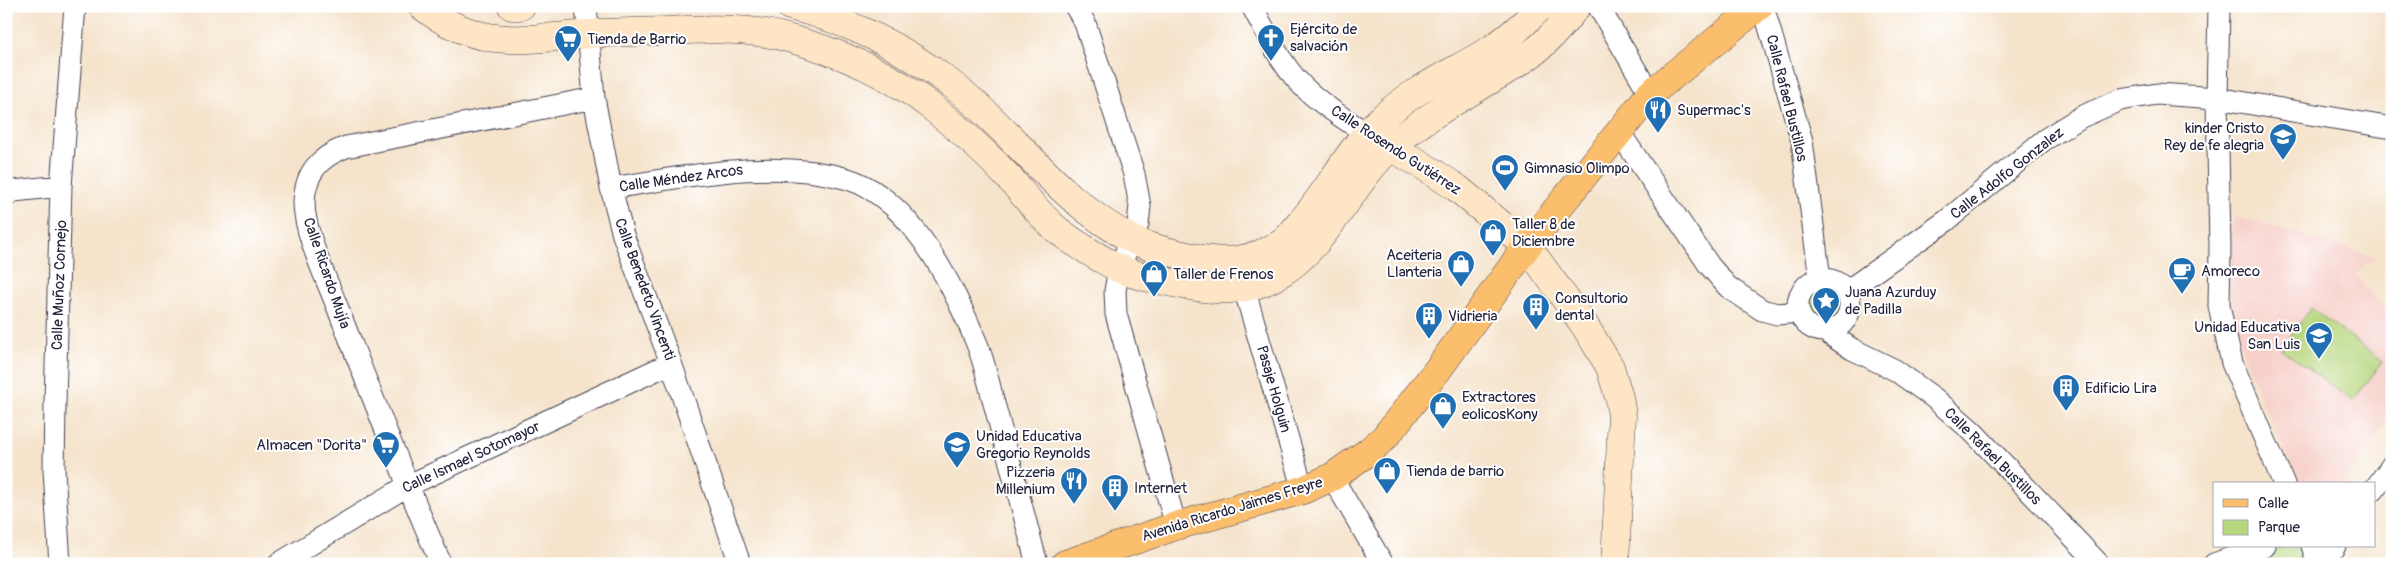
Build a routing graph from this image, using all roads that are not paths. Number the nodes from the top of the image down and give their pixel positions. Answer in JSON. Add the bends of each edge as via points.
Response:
{"nodes":[{"id":1,"x":75,"y":6,"type":"edge"},
{"id":2,"x":422,"y":6,"type":"edge"},
{"id":3,"x":512,"y":6,"type":"edge"},
{"id":4,"x":521,"y":6,"type":"edge"},
{"id":5,"x":586,"y":6,"type":"edge"},
{"id":6,"x":790,"y":6,"type":"edge"},
{"id":7,"x":1075,"y":6,"type":"edge"},
{"id":8,"x":1252,"y":6,"type":"edge"},
{"id":9,"x":1541,"y":6,"type":"edge"},
{"id":10,"x":1577,"y":6,"type":"edge"},
{"id":11,"x":1598,"y":6,"type":"edge"},
{"id":12,"x":1761,"y":6,"type":"edge"},
{"id":13,"x":2219,"y":6,"type":"edge"},
{"id":14,"x":589,"y":34,"type":"junction"},
{"id":15,"x":1650,"y":94,"type":"junction"},
{"id":16,"x":594,"y":98,"type":"junction"},
{"id":17,"x":2217,"y":98,"type":"junction"},
{"id":18,"x":2392,"y":128,"type":"edge"},
{"id":19,"x":1619,"y":132,"type":"junction"},
{"id":20,"x":1366,"y":133,"type":"junction"},
{"id":21,"x":1390,"y":147,"type":"junction"},
{"id":22,"x":61,"y":186,"type":"junction"},
{"id":23,"x":611,"y":188,"type":"junction"},
{"id":24,"x":6,"y":196,"type":"edge"},
{"id":25,"x":1132,"y":239,"type":"junction"},
{"id":26,"x":1527,"y":246,"type":"junction"},
{"id":27,"x":1119,"y":268,"type":"junction"},
{"id":28,"x":1820,"y":279,"type":"junction"},
{"id":29,"x":1244,"y":288,"type":"junction"},
{"id":30,"x":1847,"y":291,"type":"junction"},
{"id":31,"x":1799,"y":312,"type":"junction"},
{"id":32,"x":1826,"y":332,"type":"junction"},
{"id":33,"x":671,"y":363,"type":"junction"},
{"id":34,"x":2392,"y":465,"type":"edge"},
{"id":35,"x":1332,"y":477,"type":"junction"},
{"id":36,"x":2283,"y":482,"type":"edge"},
{"id":37,"x":407,"y":486,"type":"junction"},
{"id":38,"x":2376,"y":487,"type":"edge"},
{"id":39,"x":1303,"y":490,"type":"junction"},
{"id":40,"x":1176,"y":526,"type":"junction"},
{"id":41,"x":2258,"y":548,"type":"edge"},
{"id":42,"x":2313,"y":548,"type":"edge"},
{"id":43,"x":2334,"y":548,"type":"edge"},
{"id":44,"x":60,"y":564,"type":"edge"},
{"id":45,"x":278,"y":564,"type":"edge"},
{"id":46,"x":441,"y":564,"type":"edge"},
{"id":47,"x":740,"y":564,"type":"edge"},
{"id":48,"x":1037,"y":564,"type":"edge"},
{"id":49,"x":1065,"y":564,"type":"edge"},
{"id":50,"x":1383,"y":564,"type":"edge"},
{"id":51,"x":1615,"y":564,"type":"edge"},
{"id":52,"x":2099,"y":564,"type":"edge"},
{"id":53,"x":2214,"y":564,"type":"edge"},
{"id":54,"x":2318,"y":564,"type":"edge"},
{"id":55,"x":2322,"y":564,"type":"edge"}],
"edges":[{"from":1,"to":22,"type":"street","name":"Calle Muñoz Cornejo"},
{"from":2,"to":14,"type":"street","via":[[464,33],[507,40]]},
{"from":3,"to":4,"type":"street"},
{"from":5,"to":14,"type":"street","name":"Calle Benedeto Vincenti"},
{"from":6,"to":25,"type":"street","via":[[858,28],[908,54],[988,114],[1061,189],[1096,218]]},
{"from":7,"to":25,"type":"street","via":[[1085,23],[1134,174],[1140,206]]},
{"from":8,"to":20,"type":"street","name":"Calle Rosendo Gutiérrez","via":[[1278,55],[1308,92]]},
{"from":9,"to":20,"type":"street","via":[[1522,26],[1490,50],[1410,97]]},
{"from":10,"to":21,"type":"street","via":[[1532,53],[1434,114]]},
{"from":11,"to":15,"type":"street"},
{"from":12,"to":15,"type":"main road","name":"Avenida Ricardo Jaimes Freyre"},
{"from":12,"to":28,"type":"street","name":"Calle Rafael Bustillos","via":[[1802,141]]},
{"from":13,"to":17,"type":"street"},
{"from":14,"to":16,"type":"street","name":"Calle Benedeto Vincenti"},
{"from":14,"to":27,"type":"street","via":[[725,28],[778,36],[828,50],[890,78],[933,108],[998,167],[1058,230]]},
{"from":15,"to":19,"type":"main road","name":"Avenida Ricardo Jaimes Freyre"},
{"from":16,"to":23,"type":"street","name":"Calle Benedeto Vincenti"},
{"from":16,"to":37,"type":"street","name":"Calle Ricardo Mujía","via":[[346,147],[320,160],[313,171],[304,203],[306,220]]},
{"from":17,"to":18,"type":"street","name":"Calle Adolfo Gonzalez"},
{"from":17,"to":30,"type":"street","name":"Calle Adolfo Gonzalez","via":[[2157,94],[2120,100],[2081,117],[2044,140],[1946,221]]},
{"from":17,"to":36,"type":"street","via":[[2219,306],[2232,363]]},
{"from":19,"to":26,"type":"main road","name":"Avenida Ricardo Jaimes Freyre"},
{"from":19,"to":31,"type":"street","via":[[1709,265],[1728,286],[1762,310],[1777,314]]},
{"from":20,"to":21,"type":"street","name":"Calle Rosendo Gutiérrez"},
{"from":20,"to":25,"type":"street","via":[[1310,212],[1285,241],[1266,251],[1231,262],[1217,262],[1179,255]]},
{"from":21,"to":26,"type":"street","name":"Calle Rosendo Gutiérrez","via":[[1457,188]]},
{"from":21,"to":29,"type":"street","via":[[1363,177],[1323,236],[1275,277]]},
{"from":22,"to":24,"type":"street","via":[[14,190]]},
{"from":22,"to":44,"type":"street","name":"Calle Muñoz Cornejo","via":[[54,461]]},
{"from":23,"to":33,"type":"street","name":"Calle Benedeto Vincenti","via":[[624,235]]},
{"from":23,"to":48,"type":"street","name":"Calle Méndez Arcos","via":[[744,168],[811,172],[848,180],[870,189],[894,208],[914,229],[944,275],[978,346]]},
{"from":25,"to":27,"type":"street"},
{"from":26,"to":35,"type":"main road","name":"Avenida Ricardo Jaimes Freyre","via":[[1385,437]]},
{"from":26,"to":51,"type":"street","name":"Calle Rosendo Gutiérrez","via":[[1585,326],[1615,382],[1622,424]]},
{"from":27,"to":29,"type":"street","via":[[1166,282],[1214,291]]},
{"from":27,"to":40,"type":"street","via":[[1114,291],[1116,314]]},
{"from":28,"to":30,"type":"street","via":[[1836,281]]},
{"from":28,"to":31,"type":"street","via":[[1804,288]]},
{"from":29,"to":39,"type":"street","name":"Pasaje Holguin"},
{"from":30,"to":32,"type":"street","via":[[1849,314],[1840,326]]},
{"from":31,"to":32,"type":"street","via":[[1811,328]]},
{"from":32,"to":52,"type":"street","name":"Calle Rafael Bustillos","via":[[1895,370],[1934,398],[1972,431]]},
{"from":33,"to":37,"type":"street","name":"Calle Ismael Sotomayor"},
{"from":33,"to":47,"type":"street","name":"Calle Benedeto Vincenti"},
{"from":34,"to":38,"type":"street"},
{"from":35,"to":39,"type":"main road","name":"Avenida Ricardo Jaimes Freyre"},
{"from":35,"to":50,"type":"street"},
{"from":37,"to":45,"type":"street","name":"Calle Ismael Sotomayor"},
{"from":37,"to":46,"type":"street","name":"Calle Ricardo Mujía"},
{"from":39,"to":40,"type":"main road","name":"Avenida Ricardo Jaimes Freyre"},
{"from":40,"to":49,"type":"main road","name":"Avenida Ricardo Jaimes Freyre"},
{"from":41,"to":53,"type":"street"},
{"from":42,"to":54,"type":"street"},
{"from":43,"to":55,"type":"street"}]}
